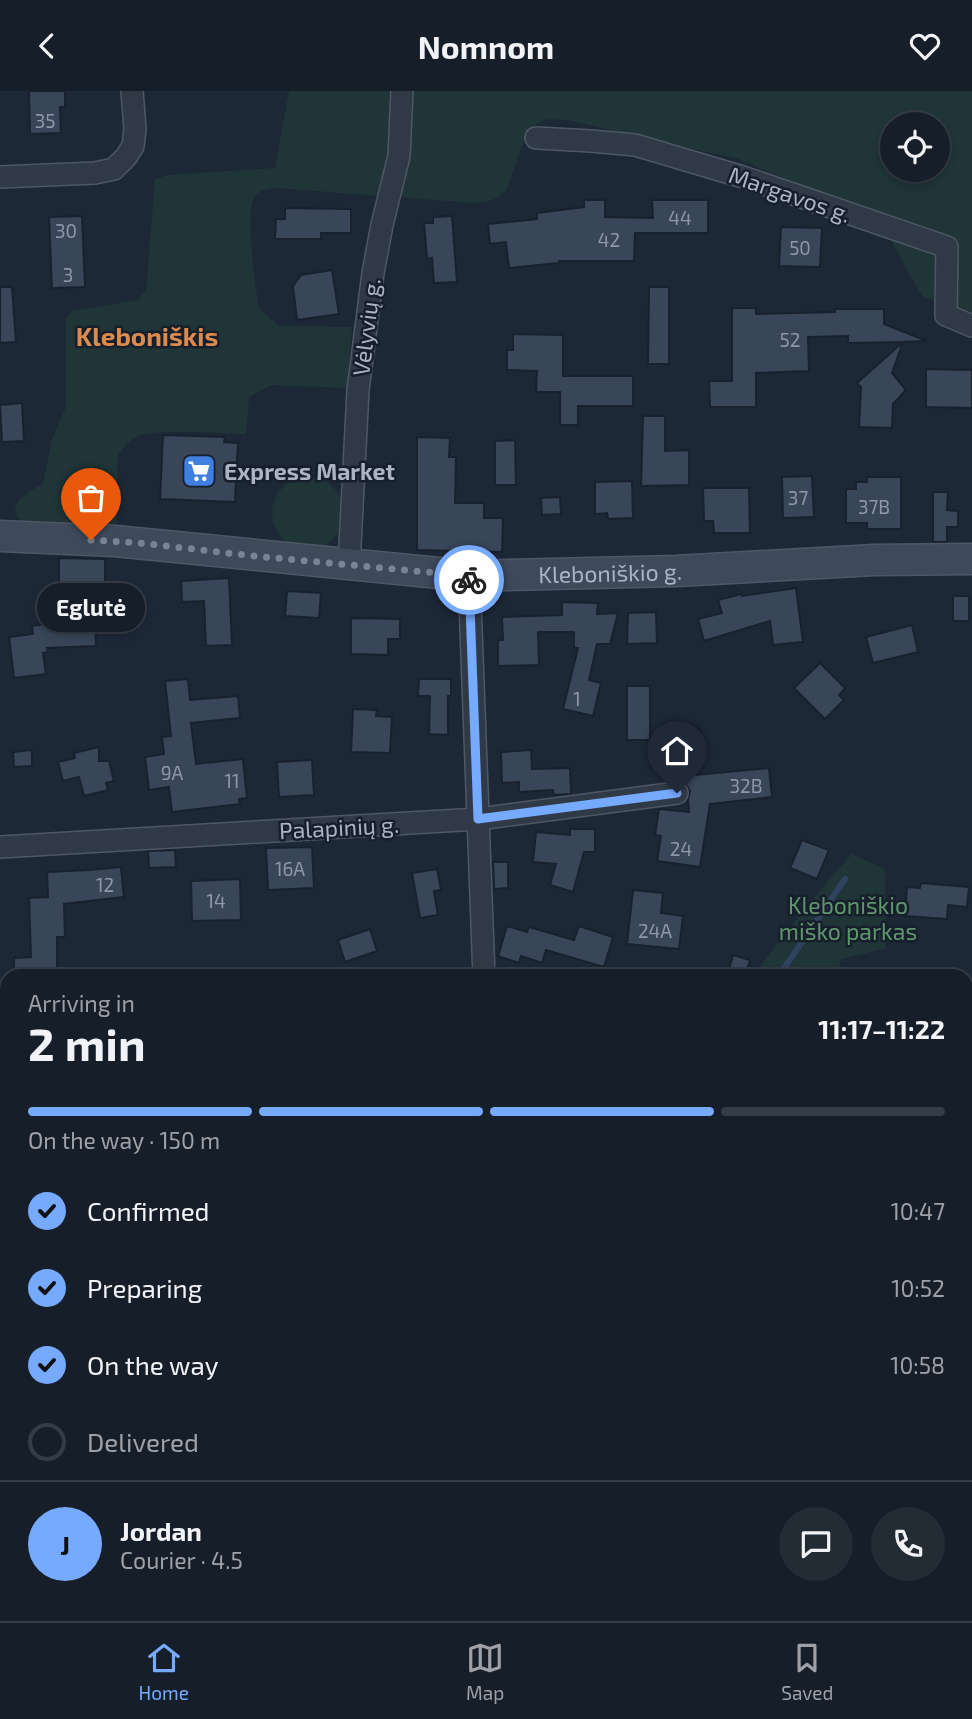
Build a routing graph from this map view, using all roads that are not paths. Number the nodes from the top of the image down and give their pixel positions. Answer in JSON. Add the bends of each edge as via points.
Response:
{"nodes":[{"id":1,"x":132,"y":91,"type":"edge"},
{"id":2,"x":402,"y":91,"type":"edge"},
{"id":3,"x":536,"y":138,"type":"dead end"},
{"id":4,"x":0,"y":177,"type":"edge"},
{"id":5,"x":972,"y":326,"type":"edge"},
{"id":6,"x":0,"y":536,"type":"edge"},
{"id":7,"x":972,"y":559,"type":"edge"},
{"id":8,"x":349,"y":565,"type":"junction"},
{"id":9,"x":469,"y":576,"type":"junction"},
{"id":10,"x":677,"y":793,"type":"dead end"},
{"id":11,"x":478,"y":819,"type":"junction"},
{"id":12,"x":0,"y":847,"type":"edge"},
{"id":13,"x":484,"y":969,"type":"edge"}],
"edges":[{"from":1,"to":4,"type":"street","via":[[133,146],[114,169]]},
{"from":2,"to":8,"type":"street","name":"Vėlyvių g.","via":[[399,156],[373,273],[358,390]]},
{"from":3,"to":5,"type":"street","name":"Margavos g.","via":[[635,145],[947,247],[946,315]]},
{"from":6,"to":8,"type":"street","name":"Kleboniškio g.","via":[[115,541]]},
{"from":7,"to":9,"type":"street","name":"Kleboniškio g."},
{"from":8,"to":9,"type":"street","name":"Kleboniškio g."},
{"from":9,"to":11,"type":"street"},
{"from":10,"to":11,"type":"street","name":"Palapinių g."},
{"from":11,"to":12,"type":"street","name":"Palapinių g."},
{"from":11,"to":13,"type":"street"}]}
